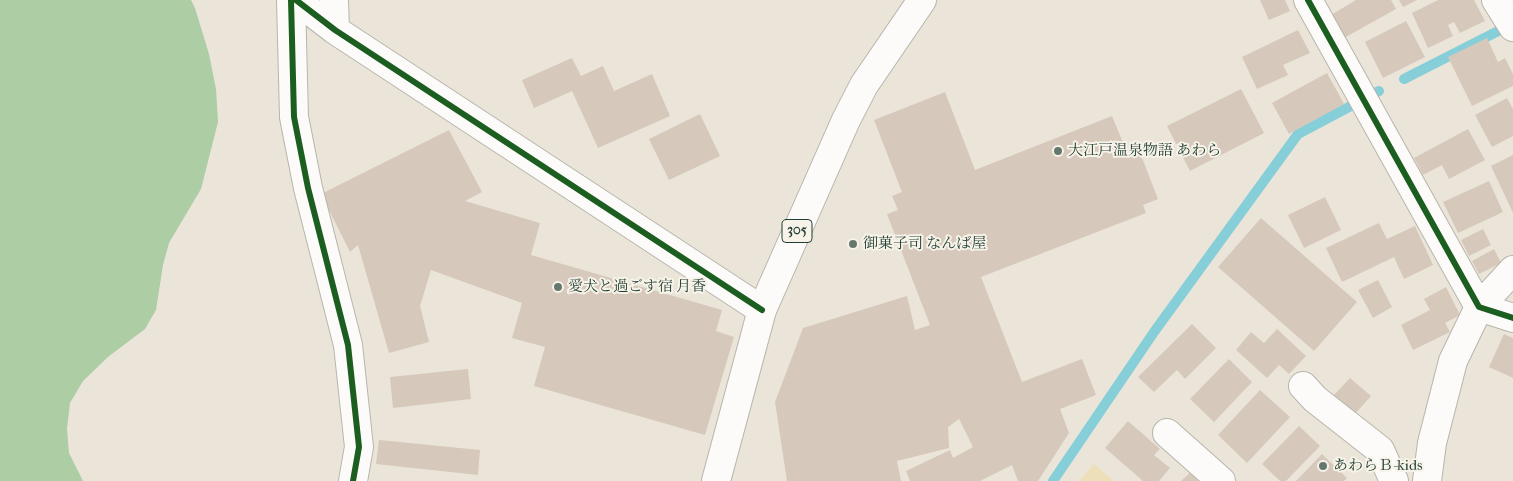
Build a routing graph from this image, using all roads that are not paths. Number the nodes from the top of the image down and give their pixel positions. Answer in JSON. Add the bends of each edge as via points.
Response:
{"nodes":[{"id":1,"x":291,"y":0,"type":"edge"},
{"id":2,"x":296,"y":0,"type":"edge"},
{"id":3,"x":334,"y":0,"type":"edge"},
{"id":4,"x":922,"y":0,"type":"edge"},
{"id":5,"x":1308,"y":0,"type":"edge"},
{"id":6,"x":1496,"y":0,"type":"edge"},
{"id":7,"x":1513,"y":27,"type":"edge"},
{"id":8,"x":335,"y":30,"type":"junction"},
{"id":9,"x":1513,"y":270,"type":"edge"},
{"id":10,"x":1479,"y":307,"type":"junction"},
{"id":11,"x":762,"y":310,"type":"junction"},
{"id":12,"x":1513,"y":318,"type":"edge"},
{"id":13,"x":1303,"y":386,"type":"dead end"},
{"id":14,"x":1167,"y":432,"type":"dead end"},
{"id":15,"x":353,"y":481,"type":"edge"},
{"id":16,"x":716,"y":481,"type":"edge"},
{"id":17,"x":1221,"y":481,"type":"edge"},
{"id":18,"x":1394,"y":481,"type":"edge"},
{"id":19,"x":1427,"y":481,"type":"edge"}],
"edges":[{"from":1,"to":15,"type":"main road","via":[[294,117],[308,188],[348,346],[359,447]]},
{"from":2,"to":8,"type":"main road"},
{"from":3,"to":8,"type":"main road"},
{"from":4,"to":11,"type":"main road","number":"305","via":[[864,85]]},
{"from":5,"to":10,"type":"main road"},
{"from":6,"to":7,"type":"main road"},
{"from":8,"to":11,"type":"main road"},
{"from":9,"to":10,"type":"main road"},
{"from":10,"to":12,"type":"main road"},
{"from":10,"to":19,"type":"main road","via":[[1453,361],[1432,443]]},
{"from":11,"to":16,"type":"main road","number":"305"},
{"from":13,"to":18,"type":"main road","via":[[1380,450]]},
{"from":14,"to":17,"type":"main road"}]}
